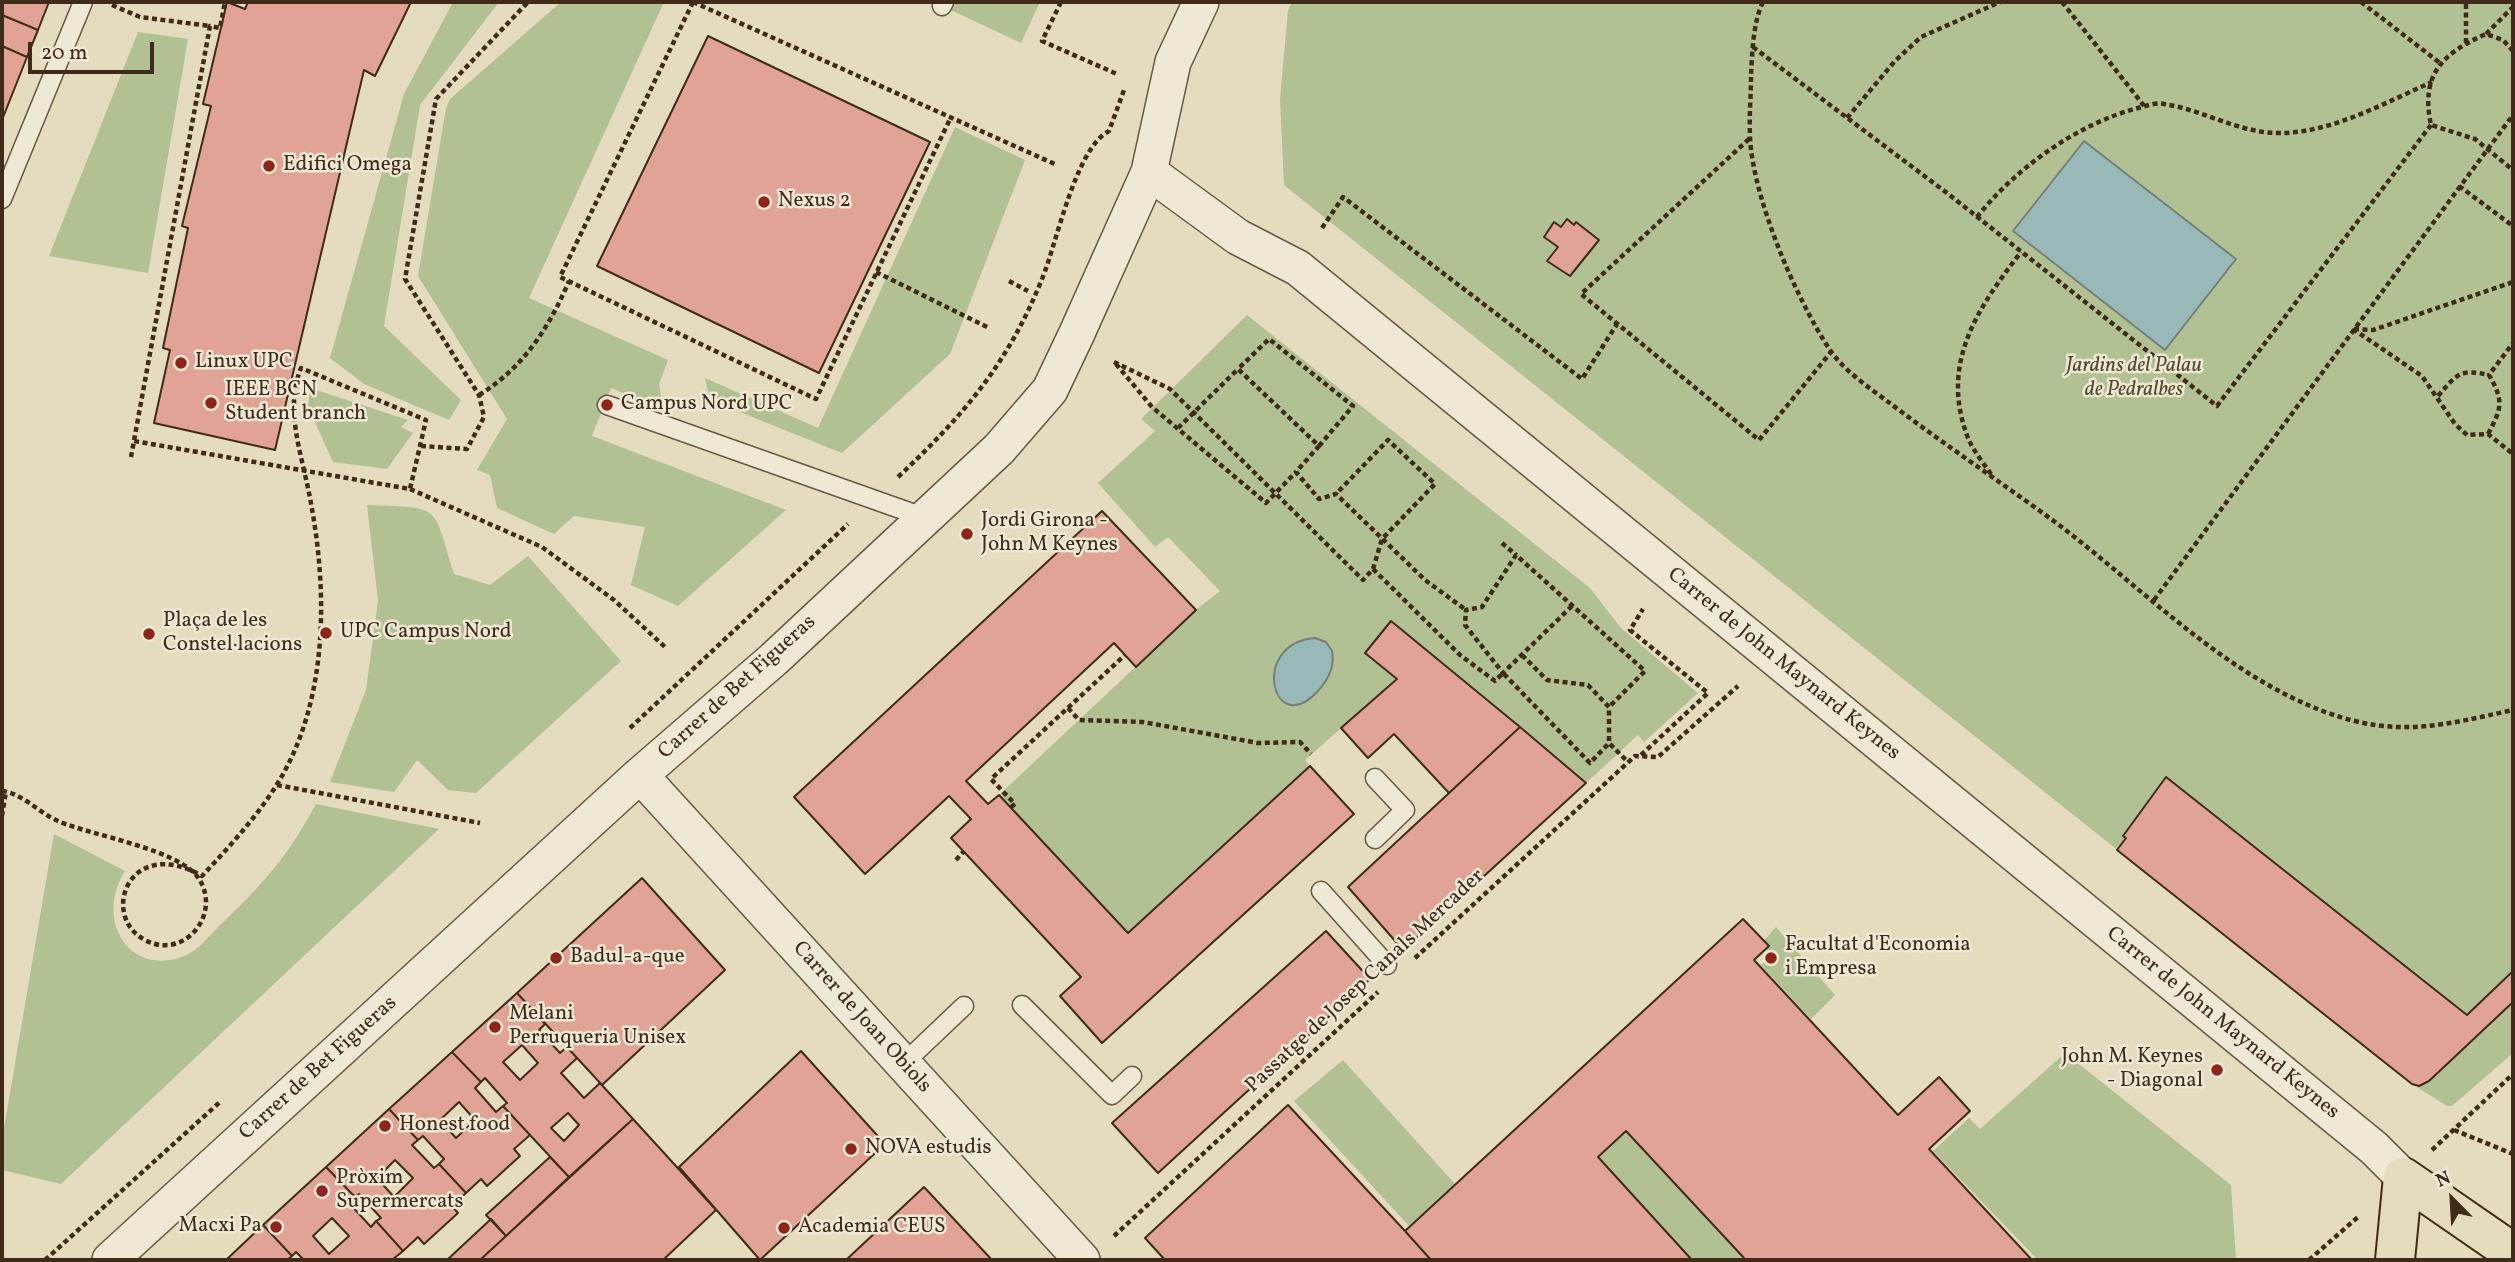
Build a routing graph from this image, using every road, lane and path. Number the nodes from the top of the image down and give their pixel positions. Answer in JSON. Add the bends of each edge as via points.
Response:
{"nodes":[{"id":1,"x":83,"y":2,"type":"edge"},
{"id":2,"x":105,"y":2,"type":"edge"},
{"id":3,"x":225,"y":2,"type":"edge"},
{"id":4,"x":528,"y":2,"type":"edge"},
{"id":5,"x":693,"y":2,"type":"edge"},
{"id":6,"x":1061,"y":2,"type":"edge"},
{"id":7,"x":1201,"y":2,"type":"edge"},
{"id":8,"x":1763,"y":2,"type":"edge"},
{"id":9,"x":2000,"y":2,"type":"edge"},
{"id":10,"x":2062,"y":2,"type":"edge"},
{"id":11,"x":2361,"y":2,"type":"edge"},
{"id":12,"x":2466,"y":2,"type":"edge"},
{"id":13,"x":2513,"y":7,"type":"edge"},
{"id":14,"x":210,"y":26,"type":"junction"},
{"id":15,"x":2486,"y":34,"type":"junction"},
{"id":16,"x":2466,"y":43,"type":"junction"},
{"id":17,"x":1754,"y":47,"type":"junction"},
{"id":18,"x":2513,"y":51,"type":"edge"},
{"id":19,"x":2440,"y":63,"type":"junction"},
{"id":20,"x":1116,"y":74,"type":"dead end"},
{"id":21,"x":1128,"y":80,"type":"dead end"},
{"id":22,"x":2432,"y":82,"type":"junction"},
{"id":23,"x":2145,"y":107,"type":"junction"},
{"id":24,"x":2513,"y":115,"type":"edge"},
{"id":25,"x":951,"y":117,"type":"junction"},
{"id":26,"x":1847,"y":118,"type":"junction"},
{"id":27,"x":2431,"y":125,"type":"junction"},
{"id":28,"x":1750,"y":138,"type":"junction"},
{"id":29,"x":2487,"y":148,"type":"junction"},
{"id":30,"x":1057,"y":164,"type":"dead end"},
{"id":31,"x":2513,"y":170,"type":"edge"},
{"id":32,"x":1149,"y":172,"type":"junction"},
{"id":33,"x":2459,"y":186,"type":"junction"},
{"id":34,"x":2,"y":199,"type":"edge"},
{"id":35,"x":1977,"y":216,"type":"junction"},
{"id":36,"x":2513,"y":226,"type":"edge"},
{"id":37,"x":1322,"y":228,"type":"dead end"},
{"id":38,"x":2021,"y":252,"type":"junction"},
{"id":39,"x":876,"y":272,"type":"junction"},
{"id":40,"x":569,"y":281,"type":"junction"},
{"id":41,"x":1009,"y":281,"type":"dead end"},
{"id":42,"x":2513,"y":282,"type":"edge"},
{"id":43,"x":1028,"y":291,"type":"dead end"},
{"id":44,"x":1617,"y":324,"type":"junction"},
{"id":45,"x":989,"y":328,"type":"dead end"},
{"id":46,"x":2353,"y":329,"type":"junction"},
{"id":47,"x":2513,"y":343,"type":"edge"},
{"id":48,"x":1831,"y":352,"type":"junction"},
{"id":49,"x":1238,"y":369,"type":"junction"},
{"id":50,"x":2489,"y":375,"type":"junction"},
{"id":51,"x":479,"y":395,"type":"junction"},
{"id":52,"x":2438,"y":397,"type":"junction"},
{"id":53,"x":607,"y":405,"type":"dead end"},
{"id":54,"x":1194,"y":413,"type":"junction"},
{"id":55,"x":1178,"y":428,"type":"junction"},
{"id":56,"x":2488,"y":434,"type":"junction"},
{"id":57,"x":134,"y":441,"type":"junction"},
{"id":58,"x":421,"y":446,"type":"junction"},
{"id":59,"x":1319,"y":446,"type":"junction"},
{"id":60,"x":2513,"y":454,"type":"edge"},
{"id":61,"x":131,"y":457,"type":"dead end"},
{"id":62,"x":305,"y":470,"type":"junction"},
{"id":63,"x":1296,"y":472,"type":"junction"},
{"id":64,"x":1993,"y":478,"type":"junction"},
{"id":65,"x":410,"y":489,"type":"junction"},
{"id":66,"x":1274,"y":493,"type":"junction"},
{"id":67,"x":1336,"y":494,"type":"junction"},
{"id":68,"x":874,"y":499,"type":"junction"},
{"id":69,"x":923,"y":517,"type":"junction"},
{"id":70,"x":1382,"y":539,"type":"junction"},
{"id":71,"x":1502,"y":542,"type":"dead end"},
{"id":72,"x":1516,"y":555,"type":"junction"},
{"id":73,"x":1373,"y":569,"type":"junction"},
{"id":74,"x":2154,"y":600,"type":"junction"},
{"id":75,"x":1572,"y":606,"type":"junction"},
{"id":76,"x":1643,"y":609,"type":"dead end"},
{"id":77,"x":1466,"y":610,"type":"junction"},
{"id":78,"x":665,"y":647,"type":"dead end"},
{"id":79,"x":1125,"y":655,"type":"dead end"},
{"id":80,"x":1522,"y":655,"type":"junction"},
{"id":81,"x":1503,"y":673,"type":"junction"},
{"id":82,"x":1738,"y":686,"type":"dead end"},
{"id":83,"x":1609,"y":707,"type":"junction"},
{"id":84,"x":1068,"y":708,"type":"junction"},
{"id":85,"x":2513,"y":710,"type":"edge"},
{"id":86,"x":620,"y":737,"type":"dead end"},
{"id":87,"x":1609,"y":743,"type":"junction"},
{"id":88,"x":1311,"y":754,"type":"dead end"},
{"id":89,"x":1641,"y":756,"type":"junction"},
{"id":90,"x":1628,"y":762,"type":"junction"},
{"id":91,"x":640,"y":775,"type":"junction"},
{"id":92,"x":1376,"y":778,"type":"dead end"},
{"id":93,"x":277,"y":785,"type":"junction"},
{"id":94,"x":4,"y":791,"type":"edge"},
{"id":95,"x":1011,"y":807,"type":"dead end"},
{"id":96,"x":2,"y":816,"type":"edge"},
{"id":97,"x":480,"y":823,"type":"dead end"},
{"id":98,"x":1375,"y":839,"type":"dead end"},
{"id":99,"x":964,"y":851,"type":"dead end"},
{"id":100,"x":956,"y":860,"type":"dead end"},
{"id":101,"x":1321,"y":891,"type":"dead end"},
{"id":102,"x":1387,"y":964,"type":"dead end"},
{"id":103,"x":1406,"y":965,"type":"dead end"},
{"id":104,"x":1387,"y":984,"type":"dead end"},
{"id":105,"x":1022,"y":1005,"type":"dead end"},
{"id":106,"x":964,"y":1006,"type":"dead end"},
{"id":107,"x":903,"y":1064,"type":"junction"},
{"id":108,"x":2513,"y":1074,"type":"edge"},
{"id":109,"x":1132,"y":1076,"type":"dead end"},
{"id":110,"x":230,"y":1092,"type":"dead end"},
{"id":111,"x":2454,"y":1130,"type":"junction"},
{"id":112,"x":2438,"y":1144,"type":"dead end"},
{"id":113,"x":2513,"y":1154,"type":"edge"},
{"id":114,"x":2403,"y":1177,"type":"junction"},
{"id":115,"x":1114,"y":1236,"type":"dead end"},
{"id":116,"x":2324,"y":1247,"type":"dead end"},
{"id":117,"x":2513,"y":1253,"type":"edge"},
{"id":118,"x":45,"y":1260,"type":"edge"},
{"id":119,"x":110,"y":1260,"type":"edge"},
{"id":120,"x":1082,"y":1260,"type":"edge"},
{"id":121,"x":2309,"y":1260,"type":"edge"},
{"id":122,"x":2395,"y":1260,"type":"edge"}],
"edges":[{"from":1,"to":34,"type":"lane"},
{"from":2,"to":14,"type":"path","via":[[141,17]]},
{"from":3,"to":14,"type":"path","via":[[220,28]]},
{"from":4,"to":51,"type":"path","via":[[436,99],[405,279]]},
{"from":5,"to":25,"type":"path"},
{"from":5,"to":40,"type":"path","via":[[560,277]]},
{"from":6,"to":20,"type":"path","via":[[1042,41]]},
{"from":7,"to":32,"type":"street","name":"Carrer de Bet Figueras","via":[[1173,62]]},
{"from":8,"to":17,"type":"path"},
{"from":9,"to":26,"type":"path","via":[[1921,37]]},
{"from":10,"to":23,"type":"path"},
{"from":11,"to":19,"type":"path"},
{"from":12,"to":16,"type":"path"},
{"from":13,"to":15,"type":"path"},
{"from":14,"to":57,"type":"path"},
{"from":15,"to":16,"type":"path"},
{"from":15,"to":18,"type":"path","via":[[2503,40]]},
{"from":16,"to":19,"type":"path"},
{"from":17,"to":26,"type":"path"},
{"from":17,"to":28,"type":"path"},
{"from":19,"to":22,"type":"path"},
{"from":21,"to":68,"type":"path","name":"Carrer de Bet Figueras","via":[[1109,131],[1100,136],[1084,160],[1041,281],[989,382],[943,435]]},
{"from":22,"to":23,"type":"path","via":[[2316,129],[2284,133],[2255,132],[2161,103]]},
{"from":22,"to":27,"type":"path"},
{"from":23,"to":35,"type":"path","via":[[2084,129],[1998,190]]},
{"from":24,"to":29,"type":"path"},
{"from":25,"to":30,"type":"path"},
{"from":25,"to":39,"type":"path"},
{"from":26,"to":35,"type":"path"},
{"from":27,"to":29,"type":"path","via":[[2455,130]]},
{"from":27,"to":38,"type":"path","via":[[2217,406]]},
{"from":28,"to":44,"type":"path","via":[[1581,294]]},
{"from":28,"to":48,"type":"path","via":[[1765,211],[1799,296]]},
{"from":29,"to":31,"type":"path"},
{"from":29,"to":33,"type":"path"},
{"from":32,"to":69,"type":"street","name":"Carrer de Bet Figueras","via":[[1050,390],[999,449]]},
{"from":32,"to":114,"type":"street","name":"Carrer de John Maynard Keynes","via":[[1238,237],[1298,268],[2374,1148]]},
{"from":33,"to":36,"type":"path"},
{"from":33,"to":46,"type":"path"},
{"from":35,"to":38,"type":"path"},
{"from":37,"to":44,"type":"path","via":[[1343,197],[1582,379]]},
{"from":38,"to":64,"type":"path","via":[[1983,304],[1966,335],[1959,362],[1968,439]]},
{"from":39,"to":40,"type":"path","via":[[816,398]]},
{"from":39,"to":45,"type":"path"},
{"from":40,"to":51,"type":"path","via":[[530,351]]},
{"from":41,"to":43,"type":"path"},
{"from":42,"to":46,"type":"path","via":[[2373,330]]},
{"from":44,"to":48,"type":"path","via":[[1759,440]]},
{"from":46,"to":52,"type":"path","via":[[2422,376]]},
{"from":46,"to":74,"type":"path"},
{"from":47,"to":50,"type":"path"},
{"from":48,"to":64,"type":"path","via":[[1870,388]]},
{"from":49,"to":54,"type":"path"},
{"from":49,"to":59,"type":"path"},
{"from":49,"to":59,"type":"path","via":[[1269,338],[1353,406]]},
{"from":50,"to":52,"type":"path","via":[[2469,370],[2454,377]]},
{"from":50,"to":56,"type":"path","via":[[2501,396],[2498,416]]},
{"from":51,"to":58,"type":"path","via":[[484,417],[467,449]]},
{"from":52,"to":56,"type":"path","via":[[2467,435]]},
{"from":53,"to":68,"type":"lane"},
{"from":54,"to":55,"type":"path"},
{"from":54,"to":55,"type":"path","via":[[1170,390],[1114,362],[1152,407]]},
{"from":54,"to":66,"type":"path"},
{"from":55,"to":66,"type":"path","via":[[1266,503]]},
{"from":56,"to":60,"type":"path"},
{"from":57,"to":61,"type":"path"},
{"from":57,"to":62,"type":"path"},
{"from":58,"to":62,"type":"path","via":[[426,420],[301,368],[292,408]]},
{"from":58,"to":65,"type":"path"},
{"from":59,"to":63,"type":"path"},
{"from":62,"to":65,"type":"path"},
{"from":62,"to":93,"type":"path","via":[[321,553],[322,637],[305,722]]},
{"from":63,"to":66,"type":"path"},
{"from":63,"to":67,"type":"path","via":[[1320,499]]},
{"from":64,"to":74,"type":"path"},
{"from":65,"to":78,"type":"path","via":[[542,547],[614,600]]},
{"from":66,"to":73,"type":"path","via":[[1363,580]]},
{"from":67,"to":70,"type":"path"},
{"from":67,"to":70,"type":"path","via":[[1388,440],[1435,484]]},
{"from":68,"to":69,"type":"lane"},
{"from":68,"to":86,"type":"path","name":"Carrer de Bet Figueras"},
{"from":69,"to":91,"type":"street","name":"Carrer de Bet Figueras","via":[[774,659]]},
{"from":70,"to":73,"type":"path"},
{"from":70,"to":77,"type":"path","via":[[1425,580]]},
{"from":71,"to":72,"type":"path"},
{"from":72,"to":75,"type":"path"},
{"from":72,"to":77,"type":"path","via":[[1482,607]]},
{"from":73,"to":81,"type":"path","via":[[1460,655],[1495,681]]},
{"from":74,"to":85,"type":"path","via":[[2224,656],[2275,689],[2329,713],[2400,730]]},
{"from":75,"to":80,"type":"path"},
{"from":75,"to":83,"type":"path","via":[[1645,671]]},
{"from":76,"to":89,"type":"path","name":"Passatge de Josep Canals Mercader","via":[[1630,631],[1708,693]]},
{"from":77,"to":81,"type":"path","via":[[1465,625]]},
{"from":79,"to":84,"type":"path"},
{"from":80,"to":81,"type":"path"},
{"from":80,"to":83,"type":"path","via":[[1547,680],[1588,685]]},
{"from":81,"to":87,"type":"path","via":[[1590,763]]},
{"from":82,"to":89,"type":"path","name":"Passatge de Josep Canals Mercader","via":[[1658,757]]},
{"from":83,"to":87,"type":"path"},
{"from":84,"to":88,"type":"path","via":[[1079,720],[1143,722],[1258,743],[1300,742]]},
{"from":84,"to":95,"type":"path","via":[[992,779],[1015,804]]},
{"from":87,"to":90,"type":"path"},
{"from":89,"to":90,"type":"path","name":"Passatge de Josep Canals Mercader"},
{"from":90,"to":103,"type":"path","name":"Passatge de Josep Canals Mercader"},
{"from":91,"to":107,"type":"street","name":"Carrer de Joan Obiols"},
{"from":91,"to":119,"type":"street","name":"Carrer de Bet Figueras"},
{"from":92,"to":98,"type":"lane","via":[[1405,810]]},
{"from":93,"to":94,"type":"path","via":[[202,876],[192,871],[183,865],[168,863],[152,864],[132,879],[123,905],[126,919],[145,940],[158,945],[185,940],[204,920],[206,893],[200,880],[191,869],[182,862],[57,821]]},
{"from":93,"to":97,"type":"path"},
{"from":94,"to":96,"type":"path"},
{"from":99,"to":100,"type":"path"},
{"from":101,"to":102,"type":"lane"},
{"from":104,"to":115,"type":"path","name":"Passatge de Josep Canals Mercader"},
{"from":105,"to":109,"type":"lane","via":[[1112,1095]]},
{"from":106,"to":107,"type":"lane"},
{"from":107,"to":120,"type":"street","name":"Carrer de Joan Obiols"},
{"from":108,"to":111,"type":"path"},
{"from":110,"to":118,"type":"path","name":"Carrer de Bet Figueras"},
{"from":111,"to":112,"type":"path"},
{"from":111,"to":113,"type":"path"},
{"from":114,"to":117,"type":"main road"},
{"from":114,"to":122,"type":"main road"},
{"from":116,"to":121,"type":"path"}]}
